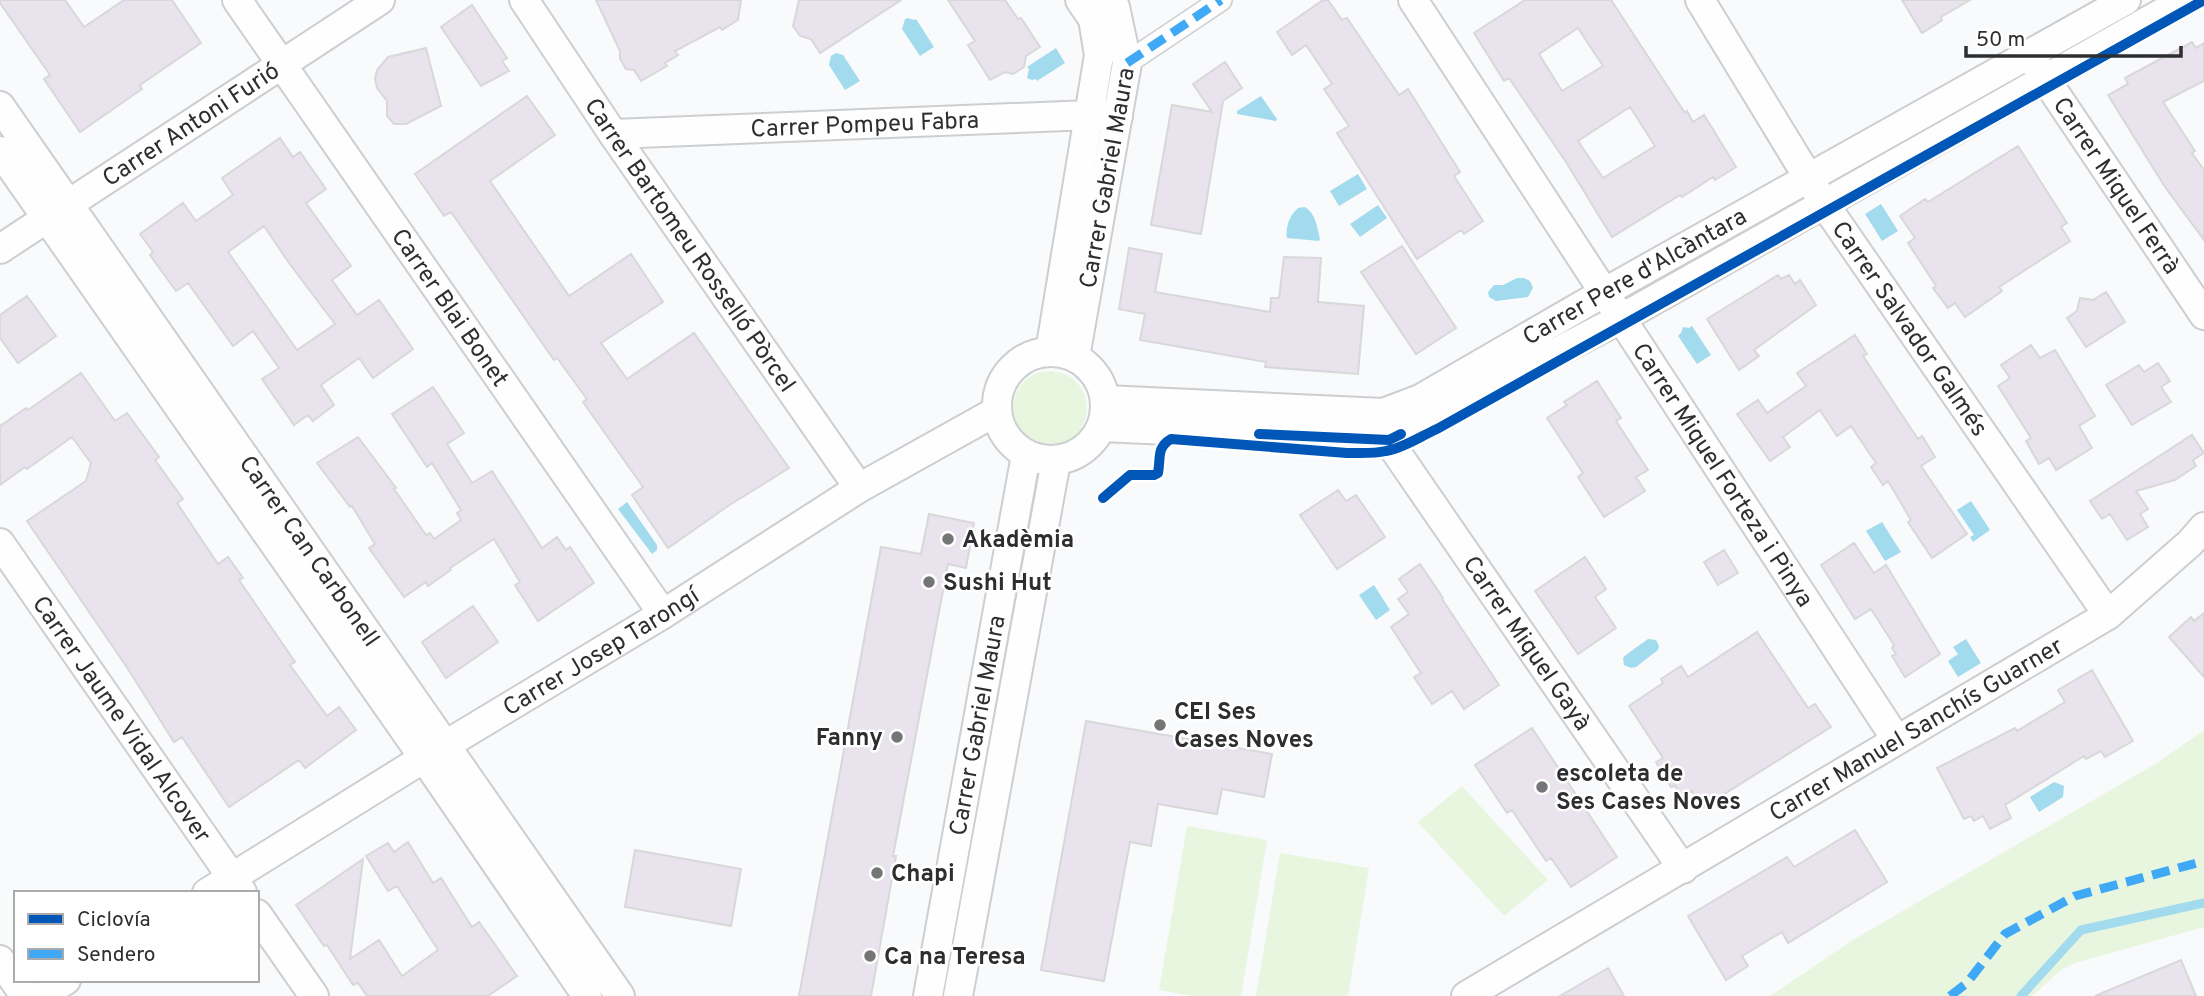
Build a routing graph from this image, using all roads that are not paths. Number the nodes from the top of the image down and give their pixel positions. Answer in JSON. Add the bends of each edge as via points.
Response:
{"nodes":[{"id":1,"x":237,"y":0,"type":"edge"},
{"id":2,"x":380,"y":0,"type":"edge"},
{"id":3,"x":524,"y":0,"type":"edge"},
{"id":4,"x":1080,"y":0,"type":"edge"},
{"id":5,"x":1111,"y":0,"type":"edge"},
{"id":6,"x":1221,"y":0,"type":"edge"},
{"id":7,"x":1413,"y":0,"type":"edge"},
{"id":8,"x":1700,"y":0,"type":"edge"},
{"id":9,"x":2126,"y":0,"type":"edge"},
{"id":10,"x":2185,"y":0,"type":"edge"},
{"id":11,"x":2029,"y":55,"type":"junction"},
{"id":12,"x":1127,"y":63,"type":"junction"},
{"id":13,"x":281,"y":65,"type":"junction"},
{"id":14,"x":2045,"y":79,"type":"junction"},
{"id":15,"x":0,"y":106,"type":"edge"},
{"id":16,"x":1090,"y":115,"type":"junction"},
{"id":17,"x":1118,"y":116,"type":"junction"},
{"id":18,"x":613,"y":134,"type":"junction"},
{"id":19,"x":0,"y":151,"type":"edge"},
{"id":20,"x":1810,"y":179,"type":"junction"},
{"id":21,"x":1825,"y":205,"type":"junction"},
{"id":22,"x":58,"y":211,"type":"junction"},
{"id":23,"x":0,"y":249,"type":"edge"},
{"id":24,"x":1605,"y":292,"type":"junction"},
{"id":25,"x":2204,"y":315,"type":"edge"},
{"id":26,"x":1622,"y":318,"type":"junction"},
{"id":27,"x":1062,"y":354,"type":"junction"},
{"id":28,"x":997,"y":411,"type":"junction"},
{"id":29,"x":1383,"y":413,"type":"junction"},
{"id":30,"x":1103,"y":414,"type":"junction"},
{"id":31,"x":1389,"y":440,"type":"junction"},
{"id":32,"x":1026,"y":455,"type":"junction"},
{"id":33,"x":1056,"y":461,"type":"junction"},
{"id":34,"x":859,"y":488,"type":"junction"},
{"id":35,"x":2204,"y":527,"type":"edge"},
{"id":36,"x":0,"y":543,"type":"edge"},
{"id":37,"x":663,"y":614,"type":"junction"},
{"id":38,"x":2108,"y":615,"type":"junction"},
{"id":39,"x":1896,"y":740,"type":"junction"},
{"id":40,"x":435,"y":751,"type":"junction"},
{"id":41,"x":1683,"y":869,"type":"junction"},
{"id":42,"x":237,"y":885,"type":"edge"},
{"id":43,"x":214,"y":891,"type":"edge"},
{"id":44,"x":259,"y":917,"type":"edge"},
{"id":45,"x":0,"y":960,"type":"edge"},
{"id":46,"x":14,"y":980,"type":"edge"},
{"id":47,"x":63,"y":982,"type":"edge"},
{"id":48,"x":40,"y":996,"type":"edge"},
{"id":49,"x":314,"y":996,"type":"edge"},
{"id":50,"x":587,"y":996,"type":"edge"},
{"id":51,"x":620,"y":996,"type":"edge"},
{"id":52,"x":928,"y":996,"type":"edge"},
{"id":53,"x":958,"y":996,"type":"edge"},
{"id":54,"x":1466,"y":996,"type":"edge"}],
"edges":[{"from":1,"to":13,"type":"street","name":"Carrer Blai Bonet"},
{"from":2,"to":13,"type":"street","name":"Carrer Antoni Furió"},
{"from":3,"to":18,"type":"street","name":"Carrer Bartomeu Rosselló Pòrcel"},
{"from":4,"to":16,"type":"street","name":"Carrer Gabriel Maura","via":[[1093,19],[1099,55]]},
{"from":5,"to":12,"type":"street","name":"Carrer Gabriel Maura"},
{"from":6,"to":12,"type":"street"},
{"from":7,"to":24,"type":"street","name":"Carrer Miquel Forteza i Pinya"},
{"from":8,"to":20,"type":"street","name":"Carrer Salvador Galmés"},
{"from":9,"to":11,"type":"street","name":"Carrer Pere d'Alcàntara"},
{"from":10,"to":14,"type":"street"},
{"from":11,"to":14,"type":"street","name":"Carrer Miquel Ferrà"},
{"from":11,"to":20,"type":"street","name":"Carrer Pere d'Alcàntara"},
{"from":12,"to":17,"type":"street","name":"Carrer Gabriel Maura"},
{"from":13,"to":22,"type":"street","name":"Carrer Antoni Furió"},
{"from":13,"to":37,"type":"street","name":"Carrer Blai Bonet"},
{"from":14,"to":21,"type":"street"},
{"from":14,"to":25,"type":"street","name":"Carrer Miquel Ferrà"},
{"from":15,"to":22,"type":"street","name":"Carrer Can Carbonell"},
{"from":16,"to":17,"type":"street","name":"Carrer Pompeu Fabra"},
{"from":16,"to":18,"type":"street","name":"Carrer Pompeu Fabra"},
{"from":16,"to":27,"type":"street","name":"Carrer Gabriel Maura"},
{"from":17,"to":27,"type":"street","name":"Carrer Gabriel Maura"},
{"from":18,"to":34,"type":"street","name":"Carrer Bartomeu Rosselló Pòrcel"},
{"from":19,"to":22,"type":"street"},
{"from":20,"to":21,"type":"street","name":"Carrer Salvador Galmés"},
{"from":20,"to":24,"type":"street","name":"Carrer Pere d'Alcàntara"},
{"from":21,"to":26,"type":"street"},
{"from":21,"to":38,"type":"street","name":"Carrer Salvador Galmés"},
{"from":22,"to":23,"type":"street","name":"Carrer Antoni Furió"},
{"from":22,"to":40,"type":"street","name":"Carrer Can Carbonell"},
{"from":24,"to":26,"type":"street","name":"Carrer Miquel Forteza i Pinya"},
{"from":24,"to":29,"type":"street","name":"Carrer Pere d'Alcàntara","via":[[1420,400]]},
{"from":26,"to":31,"type":"street"},
{"from":26,"to":39,"type":"street","name":"Carrer Miquel Forteza i Pinya"},
{"from":27,"to":28,"type":"street","via":[[1037,353],[1014,366],[998,394]]},
{"from":27,"to":30,"type":"street","via":[[1088,365],[1098,378],[1104,393]]},
{"from":28,"to":32,"type":"street","via":[[1006,436]]},
{"from":28,"to":34,"type":"street","name":"Carrer Josep Tarongí"},
{"from":29,"to":30,"type":"street","name":"Carrer Pere d'Alcàntara"},
{"from":29,"to":31,"type":"street","name":"Carrer Miquel Gayà"},
{"from":30,"to":31,"type":"street"},
{"from":30,"to":33,"type":"street","via":[[1093,442]]},
{"from":31,"to":41,"type":"street","name":"Carrer Miquel Gayà"},
{"from":32,"to":33,"type":"street"},
{"from":32,"to":52,"type":"street","name":"Carrer Gabriel Maura"},
{"from":33,"to":53,"type":"street","name":"Carrer Gabriel Maura"},
{"from":34,"to":37,"type":"street","name":"Carrer Josep Tarongí"},
{"from":35,"to":38,"type":"street","name":"Carrer Manuel Sanchís Guarner"},
{"from":36,"to":42,"type":"street","name":"Carrer Jaume Vidal Alcover"},
{"from":37,"to":40,"type":"street","name":"Carrer Josep Tarongí"},
{"from":38,"to":39,"type":"street","name":"Carrer Manuel Sanchís Guarner"},
{"from":39,"to":41,"type":"street","name":"Carrer Manuel Sanchís Guarner"},
{"from":40,"to":42,"type":"street","name":"Carrer Josep Tarongí"},
{"from":40,"to":50,"type":"street"},
{"from":40,"to":51,"type":"street","name":"Carrer Can Carbonell"},
{"from":41,"to":54,"type":"street","name":"Carrer Manuel Sanchís Guarner"},
{"from":42,"to":43,"type":"street","name":"Carrer Josep Tarongí"},
{"from":44,"to":49,"type":"street"},
{"from":45,"to":46,"type":"street"},
{"from":47,"to":48,"type":"street"}]}
